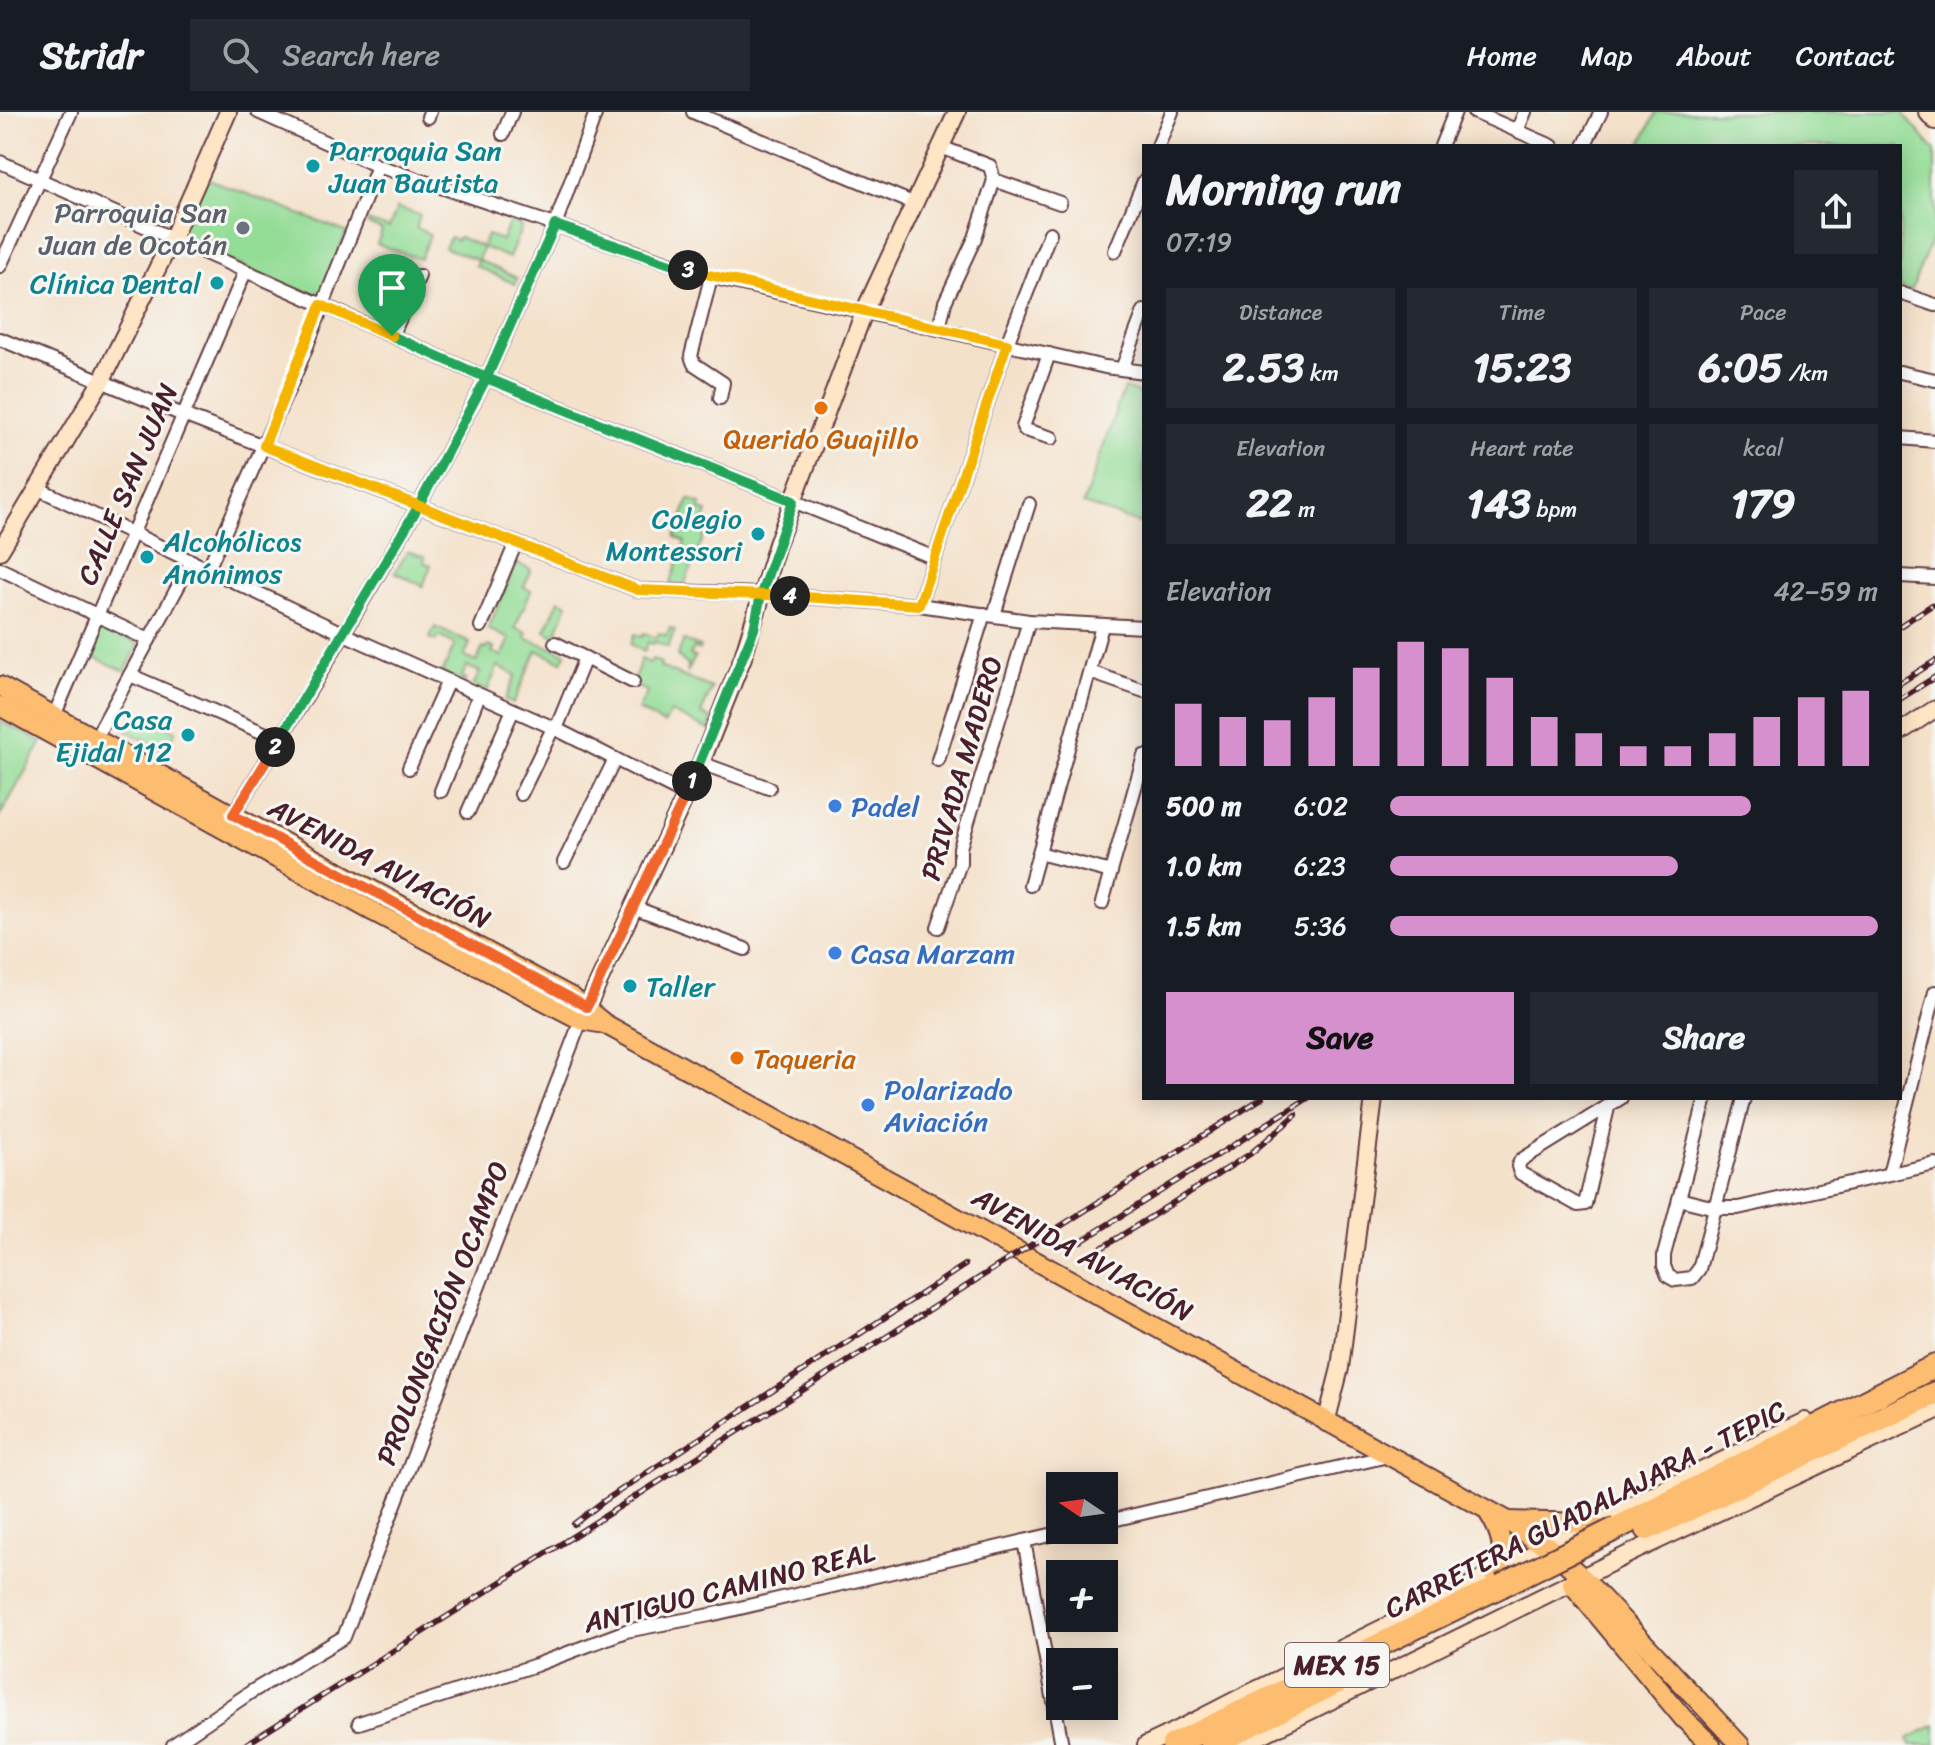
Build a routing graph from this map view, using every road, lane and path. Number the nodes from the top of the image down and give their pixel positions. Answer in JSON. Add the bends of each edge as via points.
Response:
{"nodes":[{"id":1,"x":71,"y":112,"type":"edge"},
{"id":2,"x":228,"y":112,"type":"edge"},
{"id":3,"x":258,"y":112,"type":"edge"},
{"id":4,"x":512,"y":112,"type":"edge"},
{"id":5,"x":596,"y":112,"type":"edge"},
{"id":6,"x":693,"y":112,"type":"edge"},
{"id":7,"x":957,"y":112,"type":"edge"},
{"id":8,"x":1172,"y":112,"type":"edge"},
{"id":9,"x":1455,"y":112,"type":"edge"},
{"id":10,"x":1474,"y":112,"type":"edge"},
{"id":11,"x":1525,"y":112,"type":"edge"},
{"id":12,"x":1601,"y":112,"type":"edge"},
{"id":13,"x":1927,"y":112,"type":"edge"},
{"id":14,"x":1935,"y":121,"type":"edge"},
{"id":15,"x":1517,"y":131,"type":"junction"},
{"id":16,"x":503,"y":134,"type":"dead end"},
{"id":17,"x":1159,"y":144,"type":"edge"},
{"id":18,"x":1442,"y":144,"type":"edge"},
{"id":19,"x":1544,"y":144,"type":"edge"},
{"id":20,"x":1585,"y":144,"type":"edge"},
{"id":21,"x":941,"y":147,"type":"junction"},
{"id":22,"x":0,"y":162,"type":"edge"},
{"id":23,"x":378,"y":166,"type":"junction"},
{"id":24,"x":41,"y":180,"type":"junction"},
{"id":25,"x":994,"y":180,"type":"junction"},
{"id":26,"x":1142,"y":186,"type":"edge"},
{"id":27,"x":1060,"y":203,"type":"dead end"},
{"id":28,"x":915,"y":204,"type":"junction"},
{"id":29,"x":555,"y":225,"type":"junction"},
{"id":30,"x":1050,"y":233,"type":"dead end"},
{"id":31,"x":172,"y":239,"type":"junction"},
{"id":32,"x":1115,"y":251,"type":"dead end"},
{"id":33,"x":0,"y":266,"type":"edge"},
{"id":34,"x":245,"y":272,"type":"junction"},
{"id":35,"x":419,"y":276,"type":"dead end"},
{"id":36,"x":711,"y":277,"type":"junction"},
{"id":37,"x":1902,"y":294,"type":"edge"},
{"id":38,"x":321,"y":305,"type":"junction"},
{"id":39,"x":1935,"y":305,"type":"edge"},
{"id":40,"x":864,"y":312,"type":"junction"},
{"id":41,"x":1142,"y":316,"type":"edge"},
{"id":42,"x":939,"y":329,"type":"junction"},
{"id":43,"x":392,"y":336,"type":"junction"},
{"id":44,"x":0,"y":339,"type":"edge"},
{"id":45,"x":1007,"y":344,"type":"junction"},
{"id":46,"x":1049,"y":354,"type":"junction"},
{"id":47,"x":1122,"y":369,"type":"junction"},
{"id":48,"x":1142,"y":372,"type":"edge"},
{"id":49,"x":1902,"y":372,"type":"edge"},
{"id":50,"x":487,"y":377,"type":"junction"},
{"id":51,"x":102,"y":380,"type":"junction"},
{"id":52,"x":1935,"y":380,"type":"edge"},
{"id":53,"x":720,"y":398,"type":"dead end"},
{"id":54,"x":183,"y":415,"type":"junction"},
{"id":55,"x":1052,"y":438,"type":"dead end"},
{"id":56,"x":1902,"y":438,"type":"edge"},
{"id":57,"x":1935,"y":441,"type":"edge"},
{"id":58,"x":264,"y":446,"type":"junction"},
{"id":59,"x":37,"y":488,"type":"junction"},
{"id":60,"x":793,"y":501,"type":"junction"},
{"id":61,"x":1029,"y":504,"type":"dead end"},
{"id":62,"x":418,"y":507,"type":"junction"},
{"id":63,"x":133,"y":534,"type":"junction"},
{"id":64,"x":515,"y":545,"type":"junction"},
{"id":65,"x":0,"y":551,"type":"edge"},
{"id":66,"x":935,"y":558,"type":"junction"},
{"id":67,"x":192,"y":561,"type":"junction"},
{"id":68,"x":0,"y":569,"type":"edge"},
{"id":69,"x":208,"y":569,"type":"junction"},
{"id":70,"x":1902,"y":576,"type":"edge"},
{"id":71,"x":1935,"y":578,"type":"edge"},
{"id":72,"x":761,"y":594,"type":"junction"},
{"id":73,"x":919,"y":605,"type":"junction"},
{"id":74,"x":989,"y":614,"type":"junction"},
{"id":75,"x":97,"y":616,"type":"junction"},
{"id":76,"x":1029,"y":621,"type":"junction"},
{"id":77,"x":481,"y":626,"type":"dead end"},
{"id":78,"x":1102,"y":626,"type":"junction"},
{"id":79,"x":1142,"y":627,"type":"edge"},
{"id":80,"x":344,"y":634,"type":"junction"},
{"id":81,"x":149,"y":640,"type":"junction"},
{"id":82,"x":555,"y":643,"type":"dead end"},
{"id":83,"x":585,"y":658,"type":"junction"},
{"id":84,"x":1090,"y":672,"type":"junction"},
{"id":85,"x":130,"y":675,"type":"junction"},
{"id":86,"x":448,"y":681,"type":"junction"},
{"id":87,"x":633,"y":682,"type":"dead end"},
{"id":88,"x":0,"y":686,"type":"edge"},
{"id":89,"x":1142,"y":690,"type":"edge"},
{"id":90,"x":479,"y":695,"type":"junction"},
{"id":91,"x":0,"y":706,"type":"edge"},
{"id":92,"x":1935,"y":709,"type":"edge"},
{"id":93,"x":513,"y":710,"type":"junction"},
{"id":94,"x":54,"y":716,"type":"junction"},
{"id":95,"x":554,"y":729,"type":"junction"},
{"id":96,"x":1902,"y":731,"type":"edge"},
{"id":97,"x":95,"y":739,"type":"junction"},
{"id":98,"x":280,"y":740,"type":"junction"},
{"id":99,"x":615,"y":759,"type":"junction"},
{"id":100,"x":938,"y":760,"type":"dead end"},
{"id":101,"x":701,"y":763,"type":"junction"},
{"id":102,"x":1142,"y":763,"type":"edge"},
{"id":103,"x":409,"y":768,"type":"dead end"},
{"id":104,"x":769,"y":788,"type":"dead end"},
{"id":105,"x":441,"y":791,"type":"dead end"},
{"id":106,"x":521,"y":794,"type":"dead end"},
{"id":107,"x":686,"y":795,"type":"junction"},
{"id":108,"x":468,"y":812,"type":"dead end"},
{"id":109,"x":233,"y":815,"type":"junction"},
{"id":110,"x":1039,"y":853,"type":"junction"},
{"id":111,"x":564,"y":862,"type":"dead end"},
{"id":112,"x":1111,"y":872,"type":"junction"},
{"id":113,"x":1030,"y":885,"type":"dead end"},
{"id":114,"x":1102,"y":903,"type":"dead end"},
{"id":115,"x":633,"y":907,"type":"junction"},
{"id":116,"x":938,"y":927,"type":"dead end"},
{"id":117,"x":745,"y":949,"type":"dead end"},
{"id":118,"x":1935,"y":992,"type":"edge"},
{"id":119,"x":584,"y":1014,"type":"junction"},
{"id":120,"x":1374,"y":1100,"type":"edge"},
{"id":121,"x":1618,"y":1100,"type":"edge"},
{"id":122,"x":1705,"y":1100,"type":"edge"},
{"id":123,"x":1743,"y":1100,"type":"edge"},
{"id":124,"x":1608,"y":1108,"type":"junction"},
{"id":125,"x":1935,"y":1164,"type":"edge"},
{"id":126,"x":1889,"y":1174,"type":"junction"},
{"id":127,"x":1679,"y":1199,"type":"junction"},
{"id":128,"x":1715,"y":1208,"type":"junction"},
{"id":129,"x":1929,"y":1369,"type":"edge"},
{"id":130,"x":1935,"y":1393,"type":"edge"},
{"id":131,"x":1935,"y":1411,"type":"edge"},
{"id":132,"x":1326,"y":1423,"type":"junction"},
{"id":133,"x":1388,"y":1456,"type":"junction"},
{"id":134,"x":1486,"y":1510,"type":"junction"},
{"id":135,"x":1118,"y":1519,"type":"edge"},
{"id":136,"x":1508,"y":1521,"type":"junction"},
{"id":137,"x":1592,"y":1523,"type":"junction"},
{"id":138,"x":1624,"y":1532,"type":"junction"},
{"id":139,"x":1046,"y":1536,"type":"edge"},
{"id":140,"x":1024,"y":1541,"type":"junction"},
{"id":141,"x":1538,"y":1545,"type":"junction"},
{"id":142,"x":1577,"y":1580,"type":"junction"},
{"id":143,"x":1503,"y":1593,"type":"junction"},
{"id":144,"x":359,"y":1723,"type":"dead end"},
{"id":145,"x":173,"y":1745,"type":"edge"},
{"id":146,"x":1062,"y":1745,"type":"edge"},
{"id":147,"x":1146,"y":1745,"type":"edge"},
{"id":148,"x":1173,"y":1745,"type":"edge"},
{"id":149,"x":1211,"y":1745,"type":"edge"},
{"id":150,"x":1241,"y":1745,"type":"edge"},
{"id":151,"x":1711,"y":1745,"type":"edge"},
{"id":152,"x":1740,"y":1745,"type":"edge"}],
"edges":[{"from":1,"to":24,"type":"street"},
{"from":2,"to":31,"type":"main road"},
{"from":3,"to":23,"type":"street"},
{"from":4,"to":16,"type":"street"},
{"from":5,"to":29,"type":"street"},
{"from":6,"to":28,"type":"street"},
{"from":7,"to":21,"type":"main road"},
{"from":8,"to":17,"type":"street"},
{"from":9,"to":18,"type":"street"},
{"from":10,"to":15,"type":"street"},
{"from":11,"to":15,"type":"street"},
{"from":12,"to":20,"type":"street"},
{"from":13,"to":14,"type":"main road"},
{"from":15,"to":19,"type":"street"},
{"from":21,"to":25,"type":"street","via":[[990,166]]},
{"from":21,"to":28,"type":"main road"},
{"from":22,"to":24,"type":"street"},
{"from":23,"to":29,"type":"street"},
{"from":23,"to":38,"type":"street"},
{"from":24,"to":31,"type":"street"},
{"from":24,"to":33,"type":"street"},
{"from":25,"to":27,"type":"street"},
{"from":25,"to":42,"type":"street"},
{"from":26,"to":32,"type":"street"},
{"from":28,"to":40,"type":"main road"},
{"from":29,"to":36,"type":"street"},
{"from":29,"to":50,"type":"street"},
{"from":30,"to":45,"type":"street"},
{"from":31,"to":34,"type":"street"},
{"from":31,"to":51,"type":"main road"},
{"from":34,"to":38,"type":"street"},
{"from":34,"to":54,"type":"street","name":"CALLE SAN JUAN"},
{"from":35,"to":43,"type":"street"},
{"from":36,"to":40,"type":"street"},
{"from":36,"to":53,"type":"street","via":[[691,356],[694,364],[723,383]]},
{"from":37,"to":39,"type":"street"},
{"from":38,"to":43,"type":"street"},
{"from":38,"to":58,"type":"street"},
{"from":40,"to":42,"type":"street"},
{"from":40,"to":60,"type":"main road"},
{"from":41,"to":47,"type":"street"},
{"from":42,"to":45,"type":"street"},
{"from":43,"to":50,"type":"street"},
{"from":44,"to":51,"type":"street"},
{"from":45,"to":46,"type":"street"},
{"from":45,"to":66,"type":"street"},
{"from":46,"to":47,"type":"street"},
{"from":46,"to":55,"type":"street","via":[[1024,422],[1025,430]]},
{"from":47,"to":48,"type":"street"},
{"from":49,"to":52,"type":"street"},
{"from":50,"to":60,"type":"street"},
{"from":50,"to":62,"type":"street"},
{"from":51,"to":54,"type":"street"},
{"from":51,"to":59,"type":"main road"},
{"from":54,"to":58,"type":"street"},
{"from":54,"to":63,"type":"street","name":"CALLE SAN JUAN"},
{"from":56,"to":57,"type":"street"},
{"from":58,"to":62,"type":"street"},
{"from":58,"to":69,"type":"street"},
{"from":59,"to":63,"type":"street"},
{"from":59,"to":65,"type":"main road"},
{"from":60,"to":66,"type":"street"},
{"from":60,"to":72,"type":"main road"},
{"from":61,"to":74,"type":"street"},
{"from":62,"to":64,"type":"street"},
{"from":62,"to":80,"type":"street"},
{"from":63,"to":67,"type":"street"},
{"from":63,"to":75,"type":"street","name":"CALLE SAN JUAN"},
{"from":64,"to":72,"type":"street","via":[[638,590]]},
{"from":64,"to":77,"type":"street"},
{"from":66,"to":73,"type":"street"},
{"from":67,"to":69,"type":"street"},
{"from":67,"to":81,"type":"street"},
{"from":68,"to":75,"type":"street"},
{"from":69,"to":80,"type":"street"},
{"from":70,"to":71,"type":"street"},
{"from":72,"to":73,"type":"street"},
{"from":72,"to":101,"type":"main road","via":[[749,643]]},
{"from":73,"to":74,"type":"street"},
{"from":74,"to":76,"type":"street"},
{"from":74,"to":100,"type":"street"},
{"from":75,"to":81,"type":"street"},
{"from":75,"to":94,"type":"street","name":"CALLE SAN JUAN"},
{"from":76,"to":78,"type":"street"},
{"from":76,"to":116,"type":"street","name":"PRIVADA MADERO"},
{"from":78,"to":79,"type":"street"},
{"from":78,"to":84,"type":"street"},
{"from":80,"to":86,"type":"street"},
{"from":80,"to":98,"type":"street"},
{"from":81,"to":85,"type":"street"},
{"from":82,"to":83,"type":"street"},
{"from":83,"to":87,"type":"street"},
{"from":83,"to":95,"type":"street"},
{"from":84,"to":89,"type":"street"},
{"from":84,"to":110,"type":"street"},
{"from":85,"to":97,"type":"street"},
{"from":85,"to":98,"type":"street"},
{"from":86,"to":90,"type":"street"},
{"from":86,"to":103,"type":"street"},
{"from":88,"to":94,"type":"main road","name":"AVENIDA AVIACIÓN"},
{"from":90,"to":93,"type":"street"},
{"from":90,"to":105,"type":"street"},
{"from":91,"to":119,"type":"main road","name":"AVENIDA AVIACIÓN","via":[[374,912]]},
{"from":92,"to":96,"type":"main road"},
{"from":93,"to":95,"type":"street"},
{"from":93,"to":108,"type":"street"},
{"from":94,"to":97,"type":"main road","name":"AVENIDA AVIACIÓN"},
{"from":95,"to":99,"type":"street"},
{"from":95,"to":106,"type":"street"},
{"from":97,"to":109,"type":"main road","name":"AVENIDA AVIACIÓN"},
{"from":98,"to":109,"type":"street"},
{"from":99,"to":107,"type":"street"},
{"from":99,"to":111,"type":"street"},
{"from":101,"to":104,"type":"street"},
{"from":101,"to":107,"type":"main road"},
{"from":102,"to":112,"type":"street"},
{"from":107,"to":115,"type":"main road"},
{"from":109,"to":119,"type":"main road","name":"AVENIDA AVIACIÓN"},
{"from":110,"to":112,"type":"street"},
{"from":110,"to":113,"type":"street"},
{"from":112,"to":114,"type":"street"},
{"from":115,"to":117,"type":"street"},
{"from":115,"to":119,"type":"main road"},
{"from":118,"to":126,"type":"street"},
{"from":119,"to":132,"type":"main road","name":"AVENIDA AVIACIÓN","via":[[1057,1270]]},
{"from":119,"to":145,"type":"street","name":"PROLONGACIÓN OCAMPO","via":[[344,1637]]},
{"from":120,"to":132,"type":"main road","via":[[1340,1368]]},
{"from":121,"to":124,"type":"street"},
{"from":122,"to":127,"type":"street"},
{"from":123,"to":128,"type":"street"},
{"from":124,"to":124,"type":"street","via":[[1521,1160],[1520,1173],[1585,1204]]},
{"from":125,"to":126,"type":"street"},
{"from":126,"to":128,"type":"street","via":[[1738,1208]]},
{"from":127,"to":128,"type":"street"},
{"from":127,"to":128,"type":"street","via":[[1664,1266],[1675,1280],[1692,1278],[1699,1269]]},
{"from":129,"to":138,"type":"highway","name":"CARRETERA GUADALAJARA - TEPIC","number":"MEX 15"},
{"from":130,"to":138,"type":"highway","name":"CARRETERA GUADALAJARA - TEPIC","number":"MEX 15"},
{"from":131,"to":138,"type":"main road"},
{"from":132,"to":133,"type":"main road","name":"AVENIDA AVIACIÓN"},
{"from":133,"to":134,"type":"main road","name":"AVENIDA AVIACIÓN"},
{"from":133,"to":135,"type":"street"},
{"from":134,"to":136,"type":"main road","name":"AVENIDA AVIACIÓN"},
{"from":134,"to":143,"type":"main road","via":[[1502,1542]]},
{"from":136,"to":137,"type":"main road"},
{"from":136,"to":141,"type":"main road","name":"AVENIDA AVIACIÓN"},
{"from":137,"to":138,"type":"main road"},
{"from":137,"to":141,"type":"main road"},
{"from":138,"to":142,"type":"main road"},
{"from":138,"to":143,"type":"highway","name":"CARRETERA GUADALAJARA - TEPIC","number":"MEX 15","bridge":true},
{"from":139,"to":140,"type":"street","name":"ANTIGUO CAMINO REAL"},
{"from":140,"to":144,"type":"street","name":"ANTIGUO CAMINO REAL","via":[[626,1631]]},
{"from":140,"to":146,"type":"street"},
{"from":141,"to":142,"type":"main road","name":"AVENIDA AVIACIÓN"},
{"from":141,"to":143,"type":"main road"},
{"from":142,"to":143,"type":"main road"},
{"from":142,"to":151,"type":"main road","via":[[1683,1718]]},
{"from":142,"to":152,"type":"main road"},
{"from":143,"to":147,"type":"main road","via":[[1205,1714]]},
{"from":143,"to":148,"type":"highway","name":"CARRETERA GUADALAJARA - TEPIC","number":"MEX 15"},
{"from":143,"to":149,"type":"highway","name":"CARRETERA GUADALAJARA - TEPIC","number":"MEX 15"},
{"from":143,"to":150,"type":"main road"}]}
